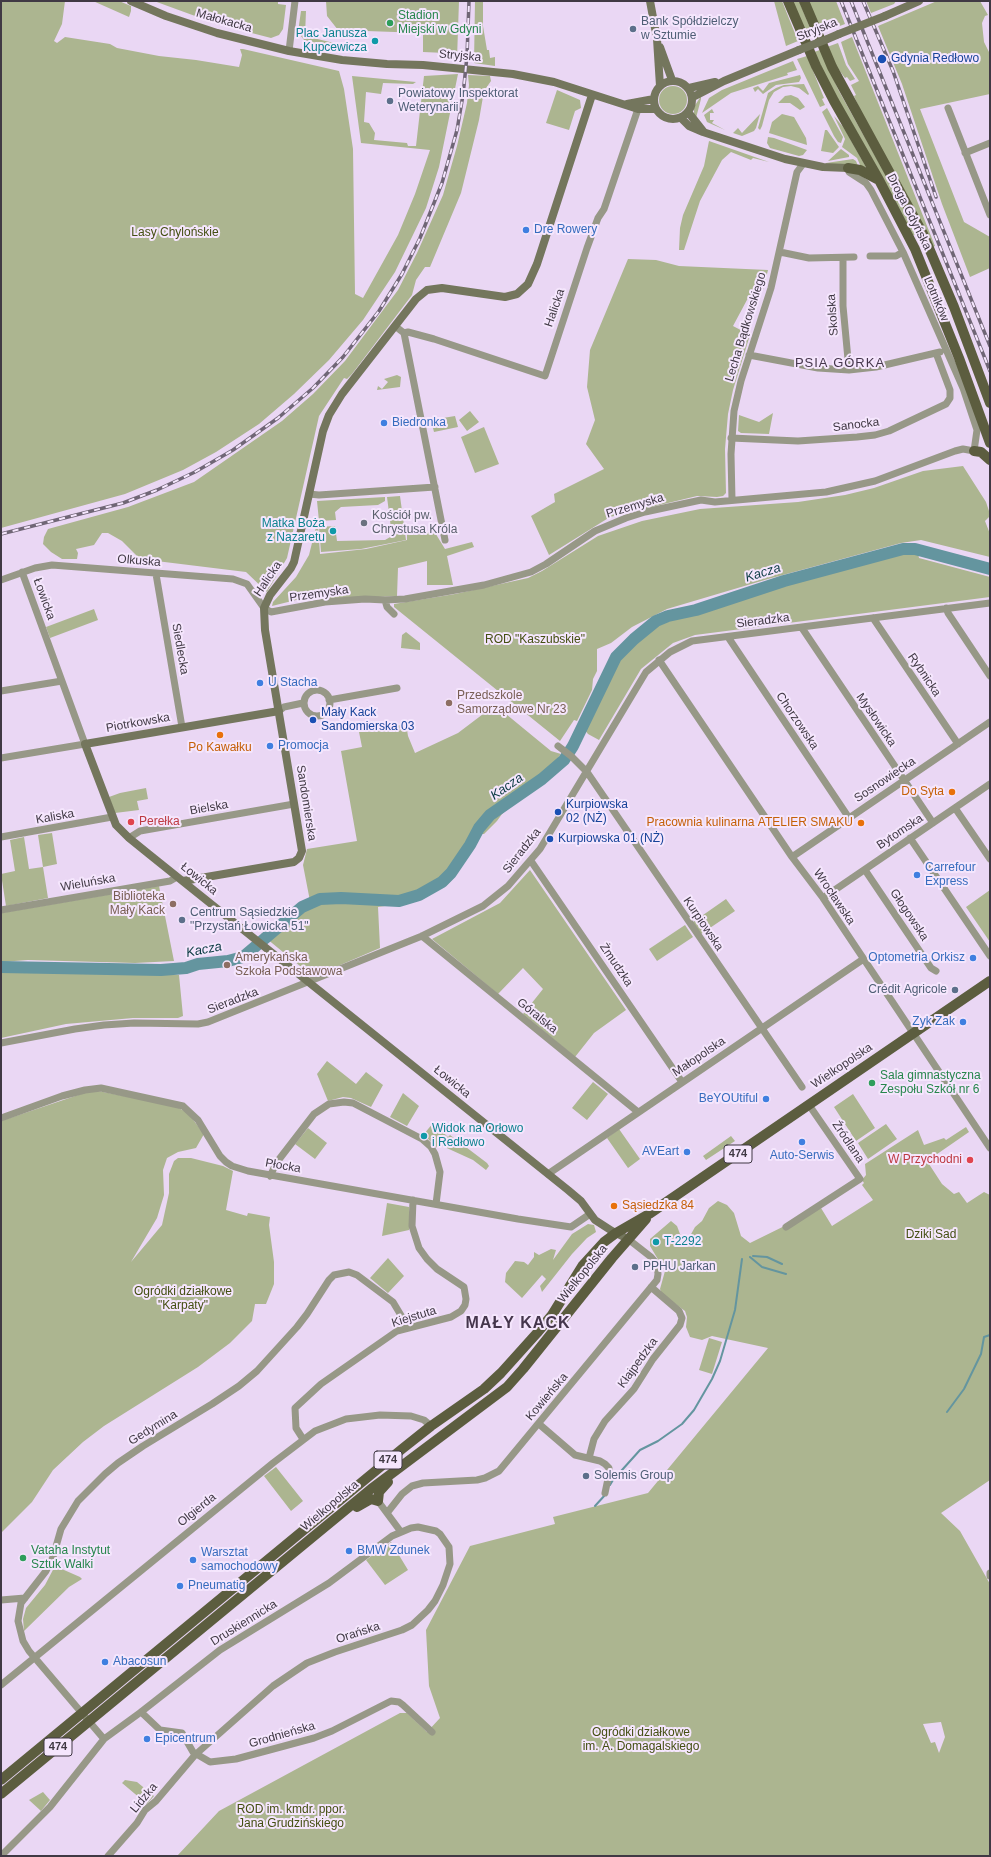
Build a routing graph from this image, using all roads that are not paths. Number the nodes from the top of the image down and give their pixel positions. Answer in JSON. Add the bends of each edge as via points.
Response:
{"nodes":[{"id":1,"x":131,"y":1,"type":"edge"},
{"id":2,"x":295,"y":1,"type":"edge"},
{"id":3,"x":650,"y":1,"type":"edge"},
{"id":4,"x":788,"y":1,"type":"edge"},
{"id":5,"x":804,"y":1,"type":"edge"},
{"id":6,"x":919,"y":1,"type":"edge"},
{"id":7,"x":657,"y":39,"type":"junction"},
{"id":8,"x":289,"y":51,"type":"junction"},
{"id":9,"x":672,"y":80,"type":"junction"},
{"id":10,"x":724,"y":80,"type":"junction"},
{"id":11,"x":660,"y":86,"type":"junction"},
{"id":12,"x":689,"y":88,"type":"junction"},
{"id":13,"x":592,"y":95,"type":"junction"},
{"id":14,"x":693,"y":97,"type":"junction"},
{"id":15,"x":654,"y":99,"type":"junction"},
{"id":16,"x":626,"y":105,"type":"junction"},
{"id":17,"x":948,"y":108,"type":"dead end"},
{"id":18,"x":638,"y":109,"type":"junction"},
{"id":19,"x":656,"y":109,"type":"junction"},
{"id":20,"x":688,"y":112,"type":"junction"},
{"id":21,"x":681,"y":118,"type":"junction"},
{"id":22,"x":703,"y":132,"type":"junction"},
{"id":23,"x":990,"y":142,"type":"edge"},
{"id":24,"x":965,"y":153,"type":"junction"},
{"id":25,"x":803,"y":164,"type":"junction"},
{"id":26,"x":848,"y":168,"type":"junction"},
{"id":27,"x":879,"y":180,"type":"junction"},
{"id":28,"x":988,"y":202,"type":"edge"},
{"id":29,"x":990,"y":215,"type":"edge"},
{"id":30,"x":780,"y":252,"type":"junction"},
{"id":31,"x":903,"y":252,"type":"junction"},
{"id":32,"x":870,"y":256,"type":"dead end"},
{"id":33,"x":854,"y":257,"type":"dead end"},
{"id":34,"x":843,"y":258,"type":"junction"},
{"id":35,"x":395,"y":326,"type":"junction"},
{"id":36,"x":404,"y":333,"type":"junction"},
{"id":37,"x":946,"y":350,"type":"junction"},
{"id":38,"x":936,"y":353,"type":"junction"},
{"id":39,"x":749,"y":355,"type":"junction"},
{"id":40,"x":849,"y":370,"type":"junction"},
{"id":41,"x":990,"y":403,"type":"edge"},
{"id":42,"x":731,"y":438,"type":"junction"},
{"id":43,"x":990,"y":443,"type":"edge"},
{"id":44,"x":974,"y":451,"type":"junction"},
{"id":45,"x":990,"y":460,"type":"edge"},
{"id":46,"x":435,"y":487,"type":"junction"},
{"id":47,"x":309,"y":494,"type":"junction"},
{"id":48,"x":732,"y":500,"type":"junction"},
{"id":49,"x":445,"y":540,"type":"dead end"},
{"id":50,"x":22,"y":572,"type":"junction"},
{"id":51,"x":156,"y":574,"type":"junction"},
{"id":52,"x":1,"y":580,"type":"edge"},
{"id":53,"x":386,"y":600,"type":"junction"},
{"id":54,"x":990,"y":603,"type":"edge"},
{"id":55,"x":264,"y":608,"type":"junction"},
{"id":56,"x":946,"y":608,"type":"junction"},
{"id":57,"x":394,"y":614,"type":"dead end"},
{"id":58,"x":873,"y":618,"type":"junction"},
{"id":59,"x":802,"y":628,"type":"junction"},
{"id":60,"x":728,"y":637,"type":"junction"},
{"id":61,"x":659,"y":660,"type":"junction"},
{"id":62,"x":990,"y":676,"type":"edge"},
{"id":63,"x":62,"y":681,"type":"junction"},
{"id":64,"x":397,"y":688,"type":"dead end"},
{"id":65,"x":1,"y":691,"type":"edge"},
{"id":66,"x":329,"y":700,"type":"junction"},
{"id":67,"x":303,"y":703,"type":"junction"},
{"id":68,"x":279,"y":711,"type":"junction"},
{"id":69,"x":990,"y":722,"type":"edge"},
{"id":70,"x":182,"y":727,"type":"junction"},
{"id":71,"x":85,"y":744,"type":"junction"},
{"id":72,"x":958,"y":744,"type":"junction"},
{"id":73,"x":561,"y":748,"type":"dead end"},
{"id":74,"x":1,"y":758,"type":"edge"},
{"id":75,"x":587,"y":772,"type":"junction"},
{"id":76,"x":904,"y":781,"type":"junction"},
{"id":77,"x":990,"y":784,"type":"edge"},
{"id":78,"x":294,"y":804,"type":"junction"},
{"id":79,"x":955,"y":808,"type":"junction"},
{"id":80,"x":112,"y":817,"type":"junction"},
{"id":81,"x":849,"y":818,"type":"junction"},
{"id":82,"x":933,"y":823,"type":"junction"},
{"id":83,"x":1,"y":837,"type":"edge"},
{"id":84,"x":129,"y":838,"type":"junction"},
{"id":85,"x":910,"y":838,"type":"junction"},
{"id":86,"x":302,"y":851,"type":"joint"},
{"id":87,"x":792,"y":856,"type":"junction"},
{"id":88,"x":990,"y":859,"type":"edge"},
{"id":89,"x":531,"y":861,"type":"junction"},
{"id":90,"x":865,"y":870,"type":"junction"},
{"id":91,"x":180,"y":879,"type":"junction"},
{"id":92,"x":823,"y":898,"type":"junction"},
{"id":93,"x":1,"y":910,"type":"edge"},
{"id":94,"x":422,"y":936,"type":"junction"},
{"id":95,"x":990,"y":956,"type":"edge"},
{"id":96,"x":862,"y":960,"type":"junction"},
{"id":97,"x":936,"y":971,"type":"dead end"},
{"id":98,"x":990,"y":981,"type":"edge"},
{"id":99,"x":308,"y":983,"type":"junction"},
{"id":100,"x":761,"y":1028,"type":"junction"},
{"id":101,"x":913,"y":1034,"type":"junction"},
{"id":102,"x":1,"y":1043,"type":"edge"},
{"id":103,"x":682,"y":1082,"type":"junction"},
{"id":104,"x":802,"y":1087,"type":"dead end"},
{"id":105,"x":809,"y":1105,"type":"junction"},
{"id":106,"x":638,"y":1112,"type":"junction"},
{"id":107,"x":1,"y":1118,"type":"edge"},
{"id":108,"x":990,"y":1148,"type":"edge"},
{"id":109,"x":548,"y":1174,"type":"junction"},
{"id":110,"x":270,"y":1176,"type":"junction"},
{"id":111,"x":413,"y":1200,"type":"junction"},
{"id":112,"x":436,"y":1204,"type":"junction"},
{"id":113,"x":590,"y":1214,"type":"junction"},
{"id":114,"x":650,"y":1214,"type":"junction"},
{"id":115,"x":786,"y":1227,"type":"dead end"},
{"id":116,"x":616,"y":1233,"type":"junction"},
{"id":117,"x":628,"y":1239,"type":"junction"},
{"id":118,"x":651,"y":1287,"type":"junction"},
{"id":119,"x":404,"y":1329,"type":"junction"},
{"id":120,"x":539,"y":1424,"type":"junction"},
{"id":121,"x":431,"y":1426,"type":"junction"},
{"id":122,"x":303,"y":1439,"type":"junction"},
{"id":123,"x":589,"y":1458,"type":"junction"},
{"id":124,"x":410,"y":1459,"type":"junction"},
{"id":125,"x":605,"y":1493,"type":"dead end"},
{"id":126,"x":378,"y":1501,"type":"junction"},
{"id":127,"x":387,"y":1512,"type":"junction"},
{"id":128,"x":327,"y":1525,"type":"junction"},
{"id":129,"x":400,"y":1532,"type":"junction"},
{"id":130,"x":25,"y":1598,"type":"junction"},
{"id":131,"x":1,"y":1600,"type":"edge"},
{"id":132,"x":34,"y":1657,"type":"junction"},
{"id":133,"x":1,"y":1685,"type":"edge"},
{"id":134,"x":141,"y":1712,"type":"junction"},
{"id":135,"x":81,"y":1714,"type":"junction"},
{"id":136,"x":89,"y":1722,"type":"junction"},
{"id":137,"x":432,"y":1732,"type":"dead end"},
{"id":138,"x":104,"y":1739,"type":"junction"},
{"id":139,"x":196,"y":1755,"type":"junction"},
{"id":140,"x":1,"y":1780,"type":"edge"},
{"id":141,"x":1,"y":1794,"type":"edge"},
{"id":142,"x":1,"y":1856,"type":"edge"},
{"id":143,"x":108,"y":1856,"type":"edge"}],
"edges":[{"from":1,"to":8,"type":"street","name":"Małokacka","via":[[204,29]]},
{"from":2,"to":8,"type":"street"},
{"from":3,"to":7,"type":"street"},
{"from":4,"to":27,"type":"main road","name":"Droga Gdyńska","via":[[831,96]]},
{"from":5,"to":41,"type":"main road","name":"Droga Gdyńska","via":[[832,67],[923,234]]},
{"from":6,"to":10,"type":"street","name":"Stryjska","bridge":true},
{"from":7,"to":9,"type":"street"},
{"from":7,"to":11,"type":"street"},
{"from":8,"to":13,"type":"street","name":"Stryjska","via":[[342,60],[513,74],[554,82]]},
{"from":9,"to":11,"type":"street"},
{"from":9,"to":12,"type":"street","via":[[679,81]]},
{"from":10,"to":12,"type":"street","name":"Stryjska"},
{"from":10,"to":14,"type":"street","name":"Stryjska"},
{"from":11,"to":15,"type":"street"},
{"from":12,"to":14,"type":"street"},
{"from":13,"to":16,"type":"street","name":"Stryjska"},
{"from":13,"to":35,"type":"street","name":"Halicka","via":[[537,264],[523,290],[505,297],[442,288],[427,290],[416,299]]},
{"from":14,"to":20,"type":"street"},
{"from":15,"to":16,"type":"street","name":"Stryjska"},
{"from":15,"to":19,"type":"street"},
{"from":16,"to":18,"type":"street","name":"Stryjska"},
{"from":17,"to":24,"type":"street"},
{"from":18,"to":19,"type":"street","name":"Stryjska"},
{"from":18,"to":36,"type":"street","name":"Halicka","via":[[604,209],[587,248],[545,376],[434,339]]},
{"from":19,"to":21,"type":"street","via":[[667,118]]},
{"from":20,"to":21,"type":"street"},
{"from":20,"to":22,"type":"street"},
{"from":21,"to":22,"type":"street","via":[[689,126]]},
{"from":22,"to":25,"type":"street"},
{"from":23,"to":24,"type":"street"},
{"from":24,"to":28,"type":"street"},
{"from":25,"to":26,"type":"street"},
{"from":25,"to":30,"type":"street","name":"Lecha Bądkowskiego","via":[[797,172]]},
{"from":26,"to":27,"type":"main road","via":[[860,170]]},
{"from":26,"to":31,"type":"street","name":"Lotników","via":[[849,172],[866,183],[871,190]]},
{"from":27,"to":43,"type":"main road","name":"Droga Gdyńska","via":[[922,266]]},
{"from":28,"to":29,"type":"street"},
{"from":30,"to":34,"type":"street","via":[[809,258]]},
{"from":30,"to":39,"type":"street","name":"Lecha Bądkowskiego"},
{"from":31,"to":32,"type":"street","via":[[896,256]]},
{"from":31,"to":37,"type":"street","name":"Lotników"},
{"from":33,"to":34,"type":"street"},
{"from":34,"to":40,"type":"street","name":"Skolska","via":[[843,306]]},
{"from":35,"to":36,"type":"street","name":"Halicka"},
{"from":35,"to":47,"type":"street","name":"Halicka","via":[[342,394],[329,415]]},
{"from":36,"to":46,"type":"street"},
{"from":37,"to":38,"type":"street"},
{"from":37,"to":44,"type":"street","name":"Lotników","via":[[978,430]]},
{"from":38,"to":40,"type":"street","via":[[876,367]]},
{"from":38,"to":42,"type":"street","name":"Sanocka","via":[[950,390],[950,398],[946,404],[889,431],[857,438],[798,441]]},
{"from":39,"to":40,"type":"street","via":[[818,368]]},
{"from":39,"to":42,"type":"street","name":"Lecha Bądkowskiego","via":[[734,411]]},
{"from":42,"to":48,"type":"street","name":"Lecha Bądkowskiego"},
{"from":44,"to":45,"type":"main road","via":[[981,452]]},
{"from":44,"to":48,"type":"street","name":"Przemyska","via":[[955,451],[850,488],[800,496]]},
{"from":46,"to":47,"type":"street"},
{"from":46,"to":49,"type":"street"},
{"from":47,"to":55,"type":"street","name":"Halicka","via":[[294,562],[270,595]]},
{"from":48,"to":53,"type":"street","name":"Przemyska","via":[[696,500],[626,518],[585,537],[546,564],[516,577],[431,595]]},
{"from":50,"to":51,"type":"street","name":"Olkuska","via":[[52,565]]},
{"from":50,"to":52,"type":"street","name":"Olkuska"},
{"from":50,"to":63,"type":"street","name":"Łowicka"},
{"from":51,"to":55,"type":"street","name":"Olkuska","via":[[238,580],[250,588]]},
{"from":51,"to":70,"type":"street","name":"Siedlecka"},
{"from":53,"to":55,"type":"street","name":"Przemyska","via":[[325,602],[274,612]]},
{"from":53,"to":57,"type":"street","via":[[386,606]]},
{"from":54,"to":56,"type":"street","name":"Sieradzka"},
{"from":55,"to":68,"type":"street","name":"Sandomierska","via":[[265,630]]},
{"from":56,"to":58,"type":"street","name":"Sieradzka"},
{"from":56,"to":62,"type":"street"},
{"from":58,"to":59,"type":"street","name":"Sieradzka"},
{"from":58,"to":72,"type":"street","name":"Rybnicka"},
{"from":59,"to":60,"type":"street","name":"Sieradzka"},
{"from":59,"to":76,"type":"street","name":"Mysłowicka"},
{"from":60,"to":61,"type":"street","name":"Sieradzka","via":[[692,641]]},
{"from":60,"to":81,"type":"street","name":"Chorzowska"},
{"from":61,"to":75,"type":"street","name":"Sieradzka","via":[[644,676]]},
{"from":61,"to":87,"type":"street","name":"Wrocławska"},
{"from":63,"to":65,"type":"street"},
{"from":63,"to":71,"type":"street","name":"Łowicka"},
{"from":64,"to":66,"type":"street"},
{"from":66,"to":67,"type":"street","via":[[322,691],[312,690],[304,698]]},
{"from":66,"to":67,"type":"street","via":[[327,710],[318,716],[308,712]]},
{"from":67,"to":68,"type":"street","via":[[284,707]]},
{"from":68,"to":70,"type":"street","name":"Piotrkowska"},
{"from":68,"to":78,"type":"street","name":"Sandomierska"},
{"from":69,"to":72,"type":"street","name":"Sosnowiecka"},
{"from":70,"to":71,"type":"street","name":"Piotrkowska"},
{"from":71,"to":74,"type":"street","name":"Piotrkowska"},
{"from":71,"to":80,"type":"street","name":"Łowicka"},
{"from":72,"to":76,"type":"street","name":"Sosnowiecka"},
{"from":73,"to":75,"type":"street"},
{"from":75,"to":89,"type":"street","name":"Sieradzka"},
{"from":75,"to":100,"type":"street","name":"Kurpiowska"},
{"from":76,"to":81,"type":"street","name":"Sosnowiecka"},
{"from":76,"to":82,"type":"street","name":"Mysłowicka"},
{"from":77,"to":79,"type":"street","name":"Bytomska"},
{"from":78,"to":84,"type":"street","name":"Bielska","via":[[140,831]]},
{"from":78,"to":86,"type":"street","name":"Sandomierska"},
{"from":79,"to":82,"type":"street","name":"Bytomska"},
{"from":79,"to":88,"type":"street"},
{"from":80,"to":83,"type":"street","name":"Kaliska"},
{"from":80,"to":84,"type":"street","name":"Łowicka"},
{"from":81,"to":87,"type":"street","name":"Sosnowiecka"},
{"from":82,"to":85,"type":"street","name":"Bytomska"},
{"from":84,"to":91,"type":"street","name":"Łowicka"},
{"from":85,"to":90,"type":"street","name":"Bytomska"},
{"from":85,"to":95,"type":"street"},
{"from":86,"to":91,"type":"street","name":"Wieluńska","via":[[294,862]]},
{"from":87,"to":92,"type":"street","name":"Wrocławska"},
{"from":89,"to":94,"type":"street","name":"Sieradzka","via":[[508,886],[484,906]]},
{"from":89,"to":103,"type":"street","name":"Żmudzka"},
{"from":90,"to":92,"type":"street","name":"Bytomska"},
{"from":90,"to":97,"type":"street","name":"Głogowska","via":[[931,968]]},
{"from":91,"to":93,"type":"street","name":"Wieluńska"},
{"from":91,"to":99,"type":"street","name":"Łowicka"},
{"from":92,"to":96,"type":"street","name":"Wrocławska"},
{"from":94,"to":99,"type":"street","name":"Sieradzka"},
{"from":94,"to":106,"type":"street","name":"Góralska"},
{"from":96,"to":100,"type":"street","name":"Małopolska"},
{"from":96,"to":101,"type":"street","name":"Wrocławska"},
{"from":98,"to":101,"type":"main road","name":"Wielkopolska","number":"474"},
{"from":99,"to":102,"type":"street","name":"Sieradzka","via":[[208,1022],[104,1025]]},
{"from":99,"to":109,"type":"street","name":"Łowicka"},
{"from":100,"to":103,"type":"street","name":"Małopolska"},
{"from":100,"to":104,"type":"street","name":"Kurpiowska"},
{"from":101,"to":105,"type":"main road","name":"Wielkopolska","number":"474"},
{"from":101,"to":108,"type":"street","name":"Wrocławska"},
{"from":103,"to":106,"type":"street","name":"Małopolska"},
{"from":105,"to":114,"type":"main road","name":"Wielkopolska","number":"474"},
{"from":105,"to":115,"type":"street","name":"Źródlana","via":[[860,1179]]},
{"from":106,"to":109,"type":"street","name":"Małopolska"},
{"from":107,"to":110,"type":"street","name":"Płocka","via":[[62,1096],[93,1088],[152,1098],[178,1105],[191,1112],[226,1162],[239,1169]]},
{"from":109,"to":113,"type":"street","name":"Łowicka","via":[[581,1201]]},
{"from":110,"to":111,"type":"street","name":"Płocka"},
{"from":110,"to":112,"type":"street","via":[[277,1162],[314,1114],[329,1104],[353,1103],[422,1139],[431,1147],[440,1172]]},
{"from":111,"to":112,"type":"street","name":"Płocka"},
{"from":111,"to":119,"type":"street","name":"Kiejstuta","via":[[412,1226],[419,1248],[437,1269],[464,1287],[466,1299],[465,1306],[457,1314]]},
{"from":112,"to":113,"type":"street","name":"Płocka","via":[[518,1220],[571,1227]]},
{"from":113,"to":116,"type":"street","name":"Łowicka"},
{"from":114,"to":116,"type":"main road","name":"Wielkopolska","number":"474"},
{"from":114,"to":117,"type":"main road","name":"Wielkopolska","number":"474"},
{"from":116,"to":117,"type":"street","name":"Łowicka"},
{"from":116,"to":121,"type":"main road","name":"Wielkopolska","number":"474","via":[[591,1255],[552,1315],[501,1373],[484,1389]]},
{"from":117,"to":118,"type":"street","name":"Kowieńska","via":[[657,1264],[658,1274]]},
{"from":117,"to":124,"type":"main road","name":"Wielkopolska","number":"474","via":[[507,1387]]},
{"from":118,"to":120,"type":"street","name":"Kowieńska"},
{"from":118,"to":123,"type":"street","name":"Kłajpedzka","via":[[679,1311],[682,1318],[680,1325],[653,1359],[634,1389],[605,1421],[594,1439]]},
{"from":119,"to":122,"type":"street","name":"Kiejstuta","via":[[320,1384],[295,1408],[296,1428]]},
{"from":119,"to":130,"type":"street","name":"Gedymina","via":[[402,1317],[393,1302],[358,1275],[349,1272],[334,1275],[304,1318],[257,1371],[212,1404],[118,1463],[82,1497],[61,1529],[46,1572]]},
{"from":120,"to":123,"type":"street","via":[[574,1455]]},
{"from":120,"to":127,"type":"street","name":"Kowieńska","via":[[499,1471],[478,1480],[412,1486]]},
{"from":121,"to":122,"type":"street","name":"Olgierda","via":[[424,1420],[410,1416],[365,1416],[330,1424]]},
{"from":121,"to":135,"type":"main road","name":"Wielkopolska","number":"474"},
{"from":122,"to":132,"type":"street","name":"Olgierda"},
{"from":123,"to":125,"type":"street","via":[[600,1461],[609,1468]]},
{"from":124,"to":126,"type":"main road","via":[[382,1488]]},
{"from":124,"to":128,"type":"main road","name":"Wielkopolska","number":"474"},
{"from":126,"to":127,"type":"street"},
{"from":126,"to":128,"type":"main road","via":[[365,1501]]},
{"from":127,"to":129,"type":"street"},
{"from":128,"to":136,"type":"main road","name":"Wielkopolska","number":"474"},
{"from":129,"to":134,"type":"street","name":"Druskiennicka","via":[[384,1541],[329,1583],[220,1650]]},
{"from":129,"to":139,"type":"street","name":"Orańska","via":[[418,1527],[436,1531],[449,1547],[450,1564],[447,1575],[428,1610],[412,1625],[402,1630],[307,1663],[273,1686]]},
{"from":130,"to":131,"type":"street"},
{"from":130,"to":132,"type":"street","name":"Gedymina","via":[[19,1611],[20,1632]]},
{"from":132,"to":133,"type":"street","name":"Olgierda"},
{"from":132,"to":135,"type":"street","name":"Gedymina"},
{"from":134,"to":138,"type":"street","name":"Druskiennicka"},
{"from":134,"to":139,"type":"street","via":[[160,1730],[182,1733]]},
{"from":135,"to":136,"type":"street"},
{"from":135,"to":140,"type":"main road","name":"Wielkopolska","number":"474"},
{"from":136,"to":138,"type":"street"},
{"from":136,"to":141,"type":"main road","name":"Wielkopolska","number":"474"},
{"from":137,"to":139,"type":"street","name":"Grodnieńska","via":[[403,1705],[391,1701],[332,1731],[296,1743],[225,1761],[210,1762]]},
{"from":138,"to":142,"type":"street","name":"Druskiennicka","via":[[50,1807]]},
{"from":139,"to":143,"type":"street","name":"Lidzka","via":[[145,1810]]}]}
